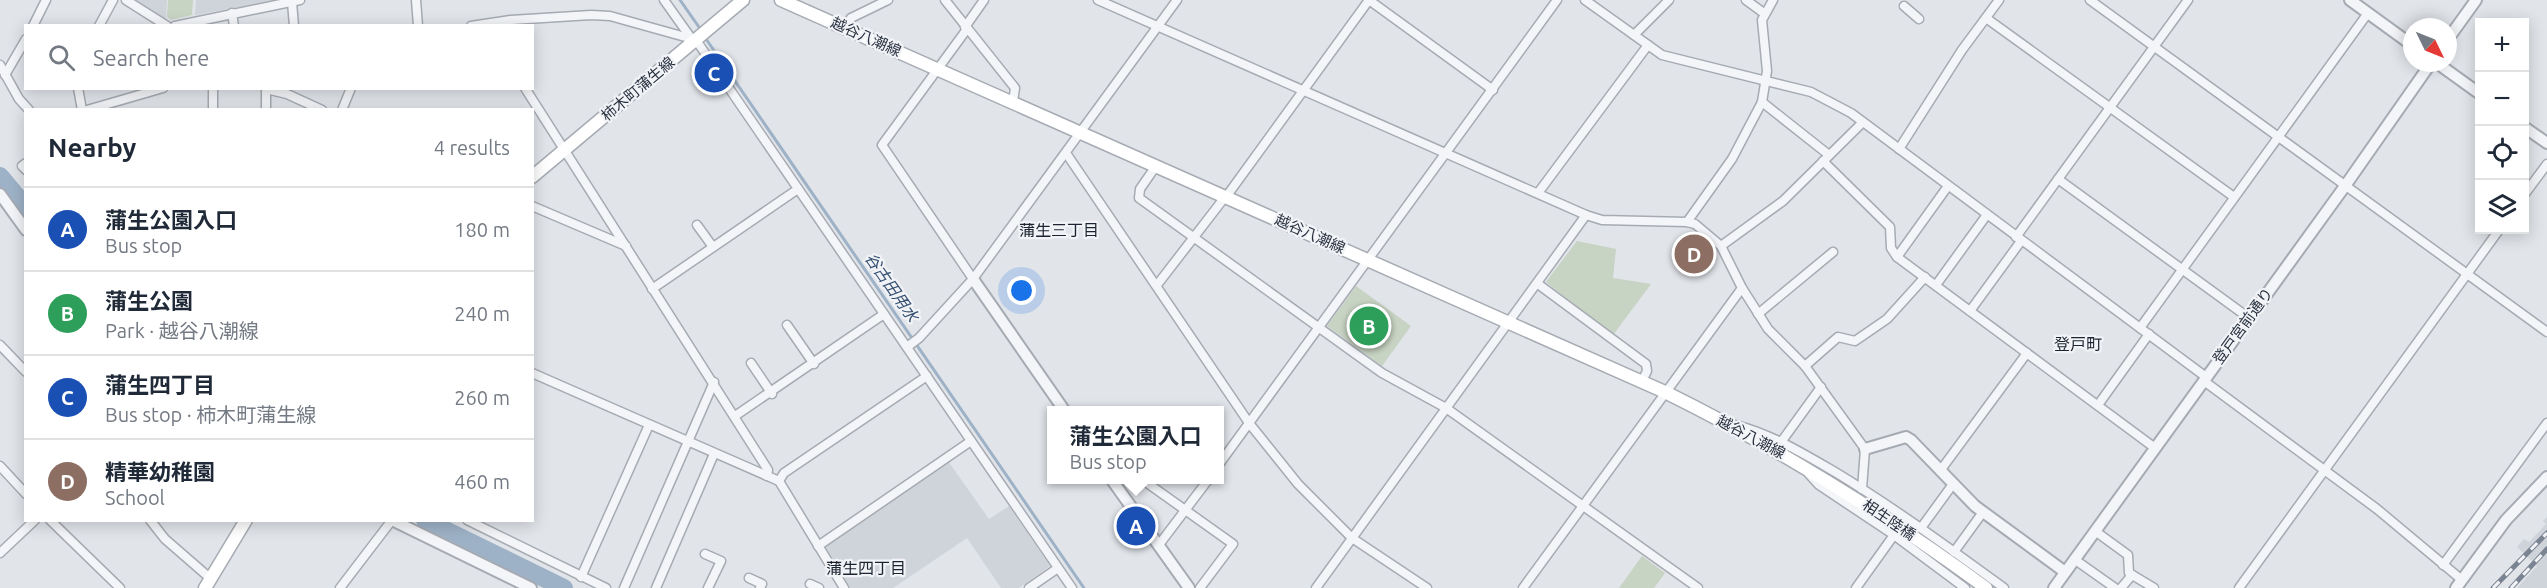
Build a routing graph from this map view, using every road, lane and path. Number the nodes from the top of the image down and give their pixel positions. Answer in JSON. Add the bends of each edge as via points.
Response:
{"nodes":[{"id":1,"x":46,"y":0,"type":"edge"},
{"id":2,"x":113,"y":0,"type":"edge"},
{"id":3,"x":126,"y":0,"type":"edge"},
{"id":4,"x":416,"y":0,"type":"edge"},
{"id":5,"x":664,"y":0,"type":"edge"},
{"id":6,"x":743,"y":0,"type":"edge"},
{"id":7,"x":781,"y":0,"type":"edge"},
{"id":8,"x":888,"y":0,"type":"edge"},
{"id":9,"x":945,"y":0,"type":"edge"},
{"id":10,"x":984,"y":0,"type":"edge"},
{"id":11,"x":1098,"y":0,"type":"edge"},
{"id":12,"x":1177,"y":0,"type":"edge"},
{"id":13,"x":1369,"y":0,"type":"edge"},
{"id":14,"x":1557,"y":0,"type":"edge"},
{"id":15,"x":1585,"y":0,"type":"edge"},
{"id":16,"x":1669,"y":0,"type":"edge"},
{"id":17,"x":1746,"y":0,"type":"edge"},
{"id":18,"x":1773,"y":0,"type":"edge"},
{"id":19,"x":2000,"y":0,"type":"edge"},
{"id":20,"x":2090,"y":0,"type":"edge"},
{"id":21,"x":2188,"y":0,"type":"edge"},
{"id":22,"x":2350,"y":0,"type":"edge"},
{"id":23,"x":2476,"y":0,"type":"edge"},
{"id":24,"x":296,"y":1,"type":"edge"},
{"id":25,"x":1904,"y":6,"type":"dead end"},
{"id":26,"x":2368,"y":13,"type":"junction"},
{"id":27,"x":232,"y":14,"type":"junction"},
{"id":28,"x":1765,"y":14,"type":"junction"},
{"id":29,"x":1919,"y":18,"type":"dead end"},
{"id":30,"x":1986,"y":18,"type":"junction"},
{"id":31,"x":34,"y":24,"type":"edge"},
{"id":32,"x":100,"y":24,"type":"edge"},
{"id":33,"x":164,"y":24,"type":"edge"},
{"id":34,"x":184,"y":24,"type":"edge"},
{"id":35,"x":234,"y":24,"type":"edge"},
{"id":36,"x":294,"y":24,"type":"edge"},
{"id":37,"x":418,"y":24,"type":"edge"},
{"id":38,"x":485,"y":24,"type":"edge"},
{"id":39,"x":2457,"y":26,"type":"edge"},
{"id":40,"x":1158,"y":27,"type":"junction"},
{"id":41,"x":844,"y":28,"type":"junction"},
{"id":42,"x":966,"y":28,"type":"junction"},
{"id":43,"x":1634,"y":35,"type":"junction"},
{"id":44,"x":2403,"y":38,"type":"edge"},
{"id":45,"x":693,"y":39,"type":"junction"},
{"id":46,"x":24,"y":42,"type":"edge"},
{"id":47,"x":1648,"y":45,"type":"junction"},
{"id":48,"x":2154,"y":46,"type":"junction"},
{"id":49,"x":0,"y":64,"type":"edge"},
{"id":50,"x":938,"y":69,"type":"junction"},
{"id":51,"x":2425,"y":72,"type":"edge"},
{"id":52,"x":2449,"y":72,"type":"edge"},
{"id":53,"x":6,"y":77,"type":"junction"},
{"id":54,"x":1767,"y":80,"type":"junction"},
{"id":55,"x":0,"y":86,"type":"edge"},
{"id":56,"x":1303,"y":89,"type":"junction"},
{"id":57,"x":78,"y":90,"type":"edge"},
{"id":58,"x":156,"y":90,"type":"edge"},
{"id":59,"x":213,"y":90,"type":"edge"},
{"id":60,"x":266,"y":90,"type":"edge"},
{"id":61,"x":270,"y":90,"type":"edge"},
{"id":62,"x":350,"y":90,"type":"edge"},
{"id":63,"x":526,"y":90,"type":"edge"},
{"id":64,"x":1493,"y":90,"type":"junction"},
{"id":65,"x":2475,"y":90,"type":"edge"},
{"id":66,"x":1013,"y":102,"type":"junction"},
{"id":67,"x":1762,"y":102,"type":"junction"},
{"id":68,"x":27,"y":108,"type":"edge"},
{"id":69,"x":82,"y":108,"type":"edge"},
{"id":70,"x":94,"y":108,"type":"edge"},
{"id":71,"x":213,"y":108,"type":"edge"},
{"id":72,"x":266,"y":108,"type":"edge"},
{"id":73,"x":318,"y":108,"type":"edge"},
{"id":74,"x":343,"y":108,"type":"edge"},
{"id":75,"x":2110,"y":108,"type":"junction"},
{"id":76,"x":1863,"y":122,"type":"junction"},
{"id":77,"x":2529,"y":130,"type":"edge"},
{"id":78,"x":1081,"y":132,"type":"junction"},
{"id":79,"x":2278,"y":137,"type":"junction"},
{"id":80,"x":2547,"y":143,"type":"edge"},
{"id":81,"x":1899,"y":149,"type":"junction"},
{"id":82,"x":565,"y":150,"type":"junction"},
{"id":83,"x":1445,"y":151,"type":"junction"},
{"id":84,"x":1066,"y":153,"type":"junction"},
{"id":85,"x":1826,"y":158,"type":"junction"},
{"id":86,"x":2547,"y":164,"type":"edge"},
{"id":87,"x":1156,"y":166,"type":"junction"},
{"id":88,"x":534,"y":175,"type":"edge"},
{"id":89,"x":2058,"y":179,"type":"junction"},
{"id":90,"x":1948,"y":186,"type":"junction"},
{"id":91,"x":2345,"y":186,"type":"junction"},
{"id":92,"x":2529,"y":188,"type":"edge"},
{"id":93,"x":798,"y":189,"type":"junction"},
{"id":94,"x":1538,"y":194,"type":"junction"},
{"id":95,"x":1225,"y":197,"type":"junction"},
{"id":96,"x":2234,"y":197,"type":"junction"},
{"id":97,"x":2,"y":200,"type":"edge"},
{"id":98,"x":534,"y":207,"type":"edge"},
{"id":99,"x":1586,"y":215,"type":"junction"},
{"id":100,"x":1986,"y":216,"type":"junction"},
{"id":101,"x":1687,"y":222,"type":"junction"},
{"id":102,"x":698,"y":225,"type":"dead end"},
{"id":103,"x":24,"y":228,"type":"edge"},
{"id":104,"x":2496,"y":234,"type":"edge"},
{"id":105,"x":1194,"y":237,"type":"junction"},
{"id":106,"x":2018,"y":239,"type":"junction"},
{"id":107,"x":1721,"y":246,"type":"junction"},
{"id":108,"x":626,"y":247,"type":"junction"},
{"id":109,"x":713,"y":247,"type":"junction"},
{"id":110,"x":1833,"y":252,"type":"dead end"},
{"id":111,"x":1897,"y":257,"type":"junction"},
{"id":112,"x":1368,"y":260,"type":"junction"},
{"id":113,"x":2182,"y":269,"type":"junction"},
{"id":114,"x":2467,"y":274,"type":"junction"},
{"id":115,"x":1925,"y":278,"type":"junction"},
{"id":116,"x":973,"y":279,"type":"junction"},
{"id":117,"x":1538,"y":284,"type":"junction"},
{"id":118,"x":1157,"y":285,"type":"junction"},
{"id":119,"x":1936,"y":285,"type":"junction"},
{"id":120,"x":1742,"y":288,"type":"junction"},
{"id":121,"x":652,"y":289,"type":"junction"},
{"id":122,"x":1970,"y":311,"type":"junction"},
{"id":123,"x":884,"y":314,"type":"junction"},
{"id":124,"x":1758,"y":314,"type":"junction"},
{"id":125,"x":2249,"y":318,"type":"junction"},
{"id":126,"x":1510,"y":322,"type":"junction"},
{"id":127,"x":787,"y":325,"type":"dead end"},
{"id":128,"x":1319,"y":328,"type":"junction"},
{"id":129,"x":2140,"y":328,"type":"junction"},
{"id":130,"x":2547,"y":332,"type":"edge"},
{"id":131,"x":2149,"y":334,"type":"junction"},
{"id":132,"x":0,"y":345,"type":"edge"},
{"id":133,"x":908,"y":347,"type":"junction"},
{"id":134,"x":2027,"y":353,"type":"junction"},
{"id":135,"x":751,"y":363,"type":"dead end"},
{"id":136,"x":814,"y":364,"type":"junction"},
{"id":137,"x":1805,"y":366,"type":"junction"},
{"id":138,"x":24,"y":368,"type":"edge"},
{"id":139,"x":534,"y":374,"type":"edge"},
{"id":140,"x":927,"y":376,"type":"junction"},
{"id":141,"x":2205,"y":379,"type":"junction"},
{"id":142,"x":1642,"y":381,"type":"junction"},
{"id":143,"x":714,"y":382,"type":"junction"},
{"id":144,"x":1821,"y":387,"type":"junction"},
{"id":145,"x":1665,"y":392,"type":"junction"},
{"id":146,"x":772,"y":394,"type":"junction"},
{"id":147,"x":2098,"y":405,"type":"junction"},
{"id":148,"x":1061,"y":406,"type":"edge"},
{"id":149,"x":1446,"y":408,"type":"junction"},
{"id":150,"x":735,"y":417,"type":"junction"},
{"id":151,"x":1249,"y":423,"type":"junction"},
{"id":152,"x":2547,"y":423,"type":"edge"},
{"id":153,"x":649,"y":425,"type":"junction"},
{"id":154,"x":971,"y":441,"type":"junction"},
{"id":155,"x":687,"y":442,"type":"junction"},
{"id":156,"x":1778,"y":446,"type":"junction"},
{"id":157,"x":2156,"y":448,"type":"junction"},
{"id":158,"x":1865,"y":449,"type":"junction"},
{"id":159,"x":714,"y":454,"type":"junction"},
{"id":160,"x":1224,"y":457,"type":"edge"},
{"id":161,"x":0,"y":466,"type":"edge"},
{"id":162,"x":1807,"y":468,"type":"junction"},
{"id":163,"x":2325,"y":469,"type":"junction"},
{"id":164,"x":1940,"y":471,"type":"junction"},
{"id":165,"x":767,"y":476,"type":"junction"},
{"id":166,"x":2547,"y":477,"type":"edge"},
{"id":167,"x":779,"y":481,"type":"junction"},
{"id":168,"x":1832,"y":482,"type":"joint"},
{"id":169,"x":1117,"y":484,"type":"edge"},
{"id":170,"x":1149,"y":484,"type":"edge"},
{"id":171,"x":1205,"y":484,"type":"edge"},
{"id":172,"x":1953,"y":484,"type":"junction"},
{"id":173,"x":1862,"y":489,"type":"junction"},
{"id":174,"x":24,"y":492,"type":"edge"},
{"id":175,"x":1582,"y":506,"type":"junction"},
{"id":176,"x":1186,"y":510,"type":"junction"},
{"id":177,"x":1983,"y":512,"type":"junction"},
{"id":178,"x":33,"y":522,"type":"edge"},
{"id":179,"x":52,"y":522,"type":"edge"},
{"id":180,"x":152,"y":522,"type":"edge"},
{"id":181,"x":245,"y":522,"type":"edge"},
{"id":182,"x":390,"y":522,"type":"edge"},
{"id":183,"x":396,"y":522,"type":"edge"},
{"id":184,"x":471,"y":522,"type":"edge"},
{"id":185,"x":1921,"y":528,"type":"junction"},
{"id":186,"x":2095,"y":531,"type":"junction"},
{"id":187,"x":1894,"y":535,"type":"junction"},
{"id":188,"x":1352,"y":538,"type":"junction"},
{"id":189,"x":818,"y":546,"type":"junction"},
{"id":190,"x":1158,"y":546,"type":"junction"},
{"id":191,"x":0,"y":553,"type":"edge"},
{"id":192,"x":705,"y":554,"type":"dead end"},
{"id":193,"x":1950,"y":555,"type":"junction"},
{"id":194,"x":2074,"y":559,"type":"junction"},
{"id":195,"x":2443,"y":565,"type":"junction"},
{"id":196,"x":1058,"y":568,"type":"junction"},
{"id":197,"x":2065,"y":572,"type":"junction"},
{"id":198,"x":2132,"y":575,"type":"junction"},
{"id":199,"x":581,"y":577,"type":"junction"},
{"id":200,"x":749,"y":578,"type":"dead end"},
{"id":201,"x":2459,"y":584,"type":"edge"},
{"id":202,"x":210,"y":585,"type":"edge"},
{"id":203,"x":842,"y":587,"type":"edge"},
{"id":204,"x":120,"y":588,"type":"edge"},
{"id":205,"x":340,"y":588,"type":"edge"},
{"id":206,"x":531,"y":588,"type":"edge"},
{"id":207,"x":606,"y":588,"type":"edge"},
{"id":208,"x":624,"y":588,"type":"edge"},
{"id":209,"x":656,"y":588,"type":"edge"},
{"id":210,"x":708,"y":588,"type":"edge"},
{"id":211,"x":760,"y":588,"type":"edge"},
{"id":212,"x":1029,"y":588,"type":"edge"},
{"id":213,"x":1072,"y":588,"type":"edge"},
{"id":214,"x":1189,"y":588,"type":"edge"},
{"id":215,"x":1200,"y":588,"type":"edge"},
{"id":216,"x":1316,"y":588,"type":"edge"},
{"id":217,"x":1427,"y":588,"type":"edge"},
{"id":218,"x":1522,"y":588,"type":"edge"},
{"id":219,"x":1698,"y":588,"type":"edge"},
{"id":220,"x":1856,"y":588,"type":"edge"},
{"id":221,"x":1965,"y":588,"type":"edge"},
{"id":222,"x":1986,"y":588,"type":"edge"},
{"id":223,"x":2004,"y":588,"type":"edge"},
{"id":224,"x":2054,"y":588,"type":"edge"},
{"id":225,"x":2115,"y":588,"type":"edge"},
{"id":226,"x":2121,"y":588,"type":"edge"},
{"id":227,"x":2154,"y":588,"type":"edge"},
{"id":228,"x":2239,"y":588,"type":"edge"}],
"edges":[{"from":1,"to":31,"type":"street"},
{"from":2,"to":32,"type":"street"},
{"from":3,"to":33,"type":"street"},
{"from":4,"to":37,"type":"street"},
{"from":5,"to":45,"type":"street"},
{"from":6,"to":45,"type":"main road","name":"柿木町蒲生線"},
{"from":7,"to":41,"type":"main road","name":"越谷八潮線"},
{"from":8,"to":41,"type":"street","via":[[851,18]]},
{"from":9,"to":42,"type":"street"},
{"from":10,"to":42,"type":"street"},
{"from":11,"to":40,"type":"street"},
{"from":12,"to":40,"type":"street"},
{"from":13,"to":56,"type":"street"},
{"from":13,"to":64,"type":"street"},
{"from":14,"to":64,"type":"street"},
{"from":15,"to":43,"type":"street"},
{"from":16,"to":43,"type":"street"},
{"from":17,"to":28,"type":"street"},
{"from":18,"to":28,"type":"street"},
{"from":19,"to":30,"type":"street"},
{"from":20,"to":48,"type":"street"},
{"from":21,"to":48,"type":"street"},
{"from":22,"to":26,"type":"street"},
{"from":23,"to":39,"type":"street"},
{"from":24,"to":27,"type":"street"},
{"from":24,"to":36,"type":"street"},
{"from":25,"to":29,"type":"street"},
{"from":26,"to":44,"type":"street"},
{"from":26,"to":79,"type":"street"},
{"from":27,"to":34,"type":"street"},
{"from":27,"to":35,"type":"street"},
{"from":28,"to":54,"type":"street","via":[[1762,20]]},
{"from":30,"to":75,"type":"street"},
{"from":30,"to":81,"type":"street"},
{"from":38,"to":45,"type":"street","via":[[601,15]]},
{"from":40,"to":56,"type":"street"},
{"from":40,"to":78,"type":"street"},
{"from":41,"to":50,"type":"main road","name":"越谷八潮線"},
{"from":42,"to":50,"type":"street"},
{"from":42,"to":66,"type":"street","via":[[1015,88]]},
{"from":43,"to":47,"type":"street"},
{"from":45,"to":82,"type":"main road","name":"柿木町蒲生線"},
{"from":45,"to":93,"type":"street"},
{"from":46,"to":53,"type":"street"},
{"from":47,"to":54,"type":"street","via":[[1662,55]]},
{"from":47,"to":94,"type":"street"},
{"from":48,"to":75,"type":"street"},
{"from":48,"to":79,"type":"street"},
{"from":49,"to":53,"type":"street"},
{"from":50,"to":66,"type":"main road","name":"越谷八潮線"},
{"from":50,"to":116,"type":"street","via":[[882,145]]},
{"from":51,"to":91,"type":"street","name":"登戸宮前通り"},
{"from":52,"to":65,"type":"street"},
{"from":53,"to":55,"type":"street"},
{"from":53,"to":68,"type":"street"},
{"from":54,"to":67,"type":"street"},
{"from":54,"to":76,"type":"street","via":[[1811,92]]},
{"from":56,"to":83,"type":"street"},
{"from":56,"to":95,"type":"street"},
{"from":57,"to":69,"type":"street"},
{"from":58,"to":70,"type":"street"},
{"from":59,"to":71,"type":"street"},
{"from":60,"to":72,"type":"street"},
{"from":61,"to":73,"type":"street"},
{"from":62,"to":74,"type":"street"},
{"from":63,"to":82,"type":"street"},
{"from":64,"to":83,"type":"street"},
{"from":66,"to":78,"type":"main road","name":"越谷八潮線"},
{"from":67,"to":85,"type":"street"},
{"from":67,"to":101,"type":"street","via":[[1732,159]]},
{"from":75,"to":89,"type":"street"},
{"from":75,"to":96,"type":"street"},
{"from":76,"to":81,"type":"street"},
{"from":76,"to":85,"type":"street"},
{"from":77,"to":80,"type":"street"},
{"from":78,"to":84,"type":"street"},
{"from":78,"to":87,"type":"main road","name":"越谷八潮線"},
{"from":79,"to":91,"type":"street"},
{"from":79,"to":96,"type":"street"},
{"from":81,"to":90,"type":"street"},
{"from":82,"to":88,"type":"main road","name":"柿木町蒲生線"},
{"from":82,"to":108,"type":"street"},
{"from":83,"to":94,"type":"street"},
{"from":83,"to":112,"type":"street"},
{"from":84,"to":116,"type":"street"},
{"from":84,"to":118,"type":"street"},
{"from":85,"to":107,"type":"street","via":[[1783,201]]},
{"from":85,"to":111,"type":"street","via":[[1890,227],[1891,248]]},
{"from":86,"to":92,"type":"street"},
{"from":87,"to":95,"type":"main road","name":"越谷八潮線"},
{"from":87,"to":105,"type":"street","via":[[1140,189],[1139,198]]},
{"from":89,"to":106,"type":"street"},
{"from":89,"to":113,"type":"street"},
{"from":90,"to":100,"type":"street"},
{"from":90,"to":111,"type":"street"},
{"from":91,"to":114,"type":"street"},
{"from":91,"to":125,"type":"street","name":"登戸宮前通り"},
{"from":93,"to":109,"type":"street"},
{"from":93,"to":123,"type":"street"},
{"from":94,"to":99,"type":"street"},
{"from":95,"to":105,"type":"street"},
{"from":95,"to":112,"type":"main road","name":"越谷八潮線"},
{"from":96,"to":113,"type":"street"},
{"from":97,"to":103,"type":"street"},
{"from":98,"to":108,"type":"street"},
{"from":99,"to":101,"type":"street","via":[[1602,220]]},
{"from":99,"to":117,"type":"street"},
{"from":100,"to":106,"type":"street"},
{"from":100,"to":119,"type":"street"},
{"from":101,"to":107,"type":"street"},
{"from":102,"to":109,"type":"street"},
{"from":104,"to":114,"type":"street"},
{"from":105,"to":118,"type":"street"},
{"from":105,"to":128,"type":"street"},
{"from":106,"to":122,"type":"street"},
{"from":106,"to":129,"type":"street"},
{"from":107,"to":120,"type":"street"},
{"from":108,"to":121,"type":"street"},
{"from":109,"to":121,"type":"street"},
{"from":110,"to":124,"type":"street"},
{"from":111,"to":115,"type":"street"},
{"from":112,"to":126,"type":"main road","name":"越谷八潮線"},
{"from":112,"to":128,"type":"street"},
{"from":113,"to":125,"type":"street"},
{"from":113,"to":129,"type":"street"},
{"from":114,"to":130,"type":"street"},
{"from":114,"to":163,"type":"street"},
{"from":115,"to":119,"type":"street"},
{"from":115,"to":137,"type":"street","via":[[1887,319],[1855,341],[1838,337]]},
{"from":116,"to":133,"type":"street"},
{"from":116,"to":148,"type":"street"},
{"from":117,"to":126,"type":"street"},
{"from":117,"to":142,"type":"street","via":[[1646,364]]},
{"from":118,"to":151,"type":"street"},
{"from":119,"to":122,"type":"street"},
{"from":120,"to":124,"type":"street"},
{"from":120,"to":145,"type":"street"},
{"from":121,"to":143,"type":"street"},
{"from":122,"to":134,"type":"street"},
{"from":123,"to":133,"type":"street"},
{"from":123,"to":136,"type":"street"},
{"from":124,"to":137,"type":"street","via":[[1770,332]]},
{"from":125,"to":141,"type":"street","name":"登戸宮前通り"},
{"from":126,"to":142,"type":"main road","name":"越谷八潮線"},
{"from":126,"to":149,"type":"street"},
{"from":127,"to":136,"type":"street"},
{"from":128,"to":149,"type":"street","via":[[1382,373]]},
{"from":128,"to":151,"type":"street"},
{"from":129,"to":131,"type":"street"},
{"from":131,"to":141,"type":"street"},
{"from":131,"to":147,"type":"street"},
{"from":132,"to":138,"type":"street"},
{"from":133,"to":140,"type":"street"},
{"from":134,"to":147,"type":"street"},
{"from":134,"to":164,"type":"street"},
{"from":135,"to":146,"type":"street"},
{"from":136,"to":146,"type":"street"},
{"from":137,"to":144,"type":"street"},
{"from":139,"to":153,"type":"street"},
{"from":140,"to":154,"type":"street"},
{"from":140,"to":167,"type":"street","via":[[784,473]]},
{"from":141,"to":157,"type":"street","name":"登戸宮前通り"},
{"from":141,"to":163,"type":"street"},
{"from":142,"to":145,"type":"main road","name":"越谷八潮線"},
{"from":143,"to":150,"type":"street"},
{"from":143,"to":155,"type":"street"},
{"from":144,"to":156,"type":"street"},
{"from":144,"to":158,"type":"street"},
{"from":145,"to":156,"type":"main road","name":"越谷八潮線"},
{"from":145,"to":175,"type":"street"},
{"from":146,"to":150,"type":"street"},
{"from":147,"to":157,"type":"street"},
{"from":149,"to":175,"type":"street"},
{"from":149,"to":188,"type":"street"},
{"from":150,"to":165,"type":"street","via":[[768,470]]},
{"from":151,"to":160,"type":"street"},
{"from":151,"to":188,"type":"street","via":[[1298,484]]},
{"from":152,"to":195,"type":"street"},
{"from":153,"to":155,"type":"street"},
{"from":153,"to":199,"type":"street"},
{"from":154,"to":189,"type":"street"},
{"from":154,"to":196,"type":"street"},
{"from":155,"to":159,"type":"street"},
{"from":155,"to":208,"type":"street"},
{"from":156,"to":162,"type":"main road","name":"越谷八潮線"},
{"from":156,"to":173,"type":"street"},
{"from":157,"to":186,"type":"street","name":"登戸宮前通り"},
{"from":158,"to":164,"type":"street","via":[[1906,437]]},
{"from":158,"to":173,"type":"street"},
{"from":159,"to":165,"type":"street"},
{"from":159,"to":209,"type":"street"},
{"from":161,"to":174,"type":"street"},
{"from":162,"to":168,"type":"main road","name":"越谷八潮線"},
{"from":162,"to":187,"type":"street","via":[[1819,486]]},
{"from":163,"to":195,"type":"street"},
{"from":163,"to":228,"type":"street"},
{"from":164,"to":172,"type":"street"},
{"from":165,"to":167,"type":"street"},
{"from":166,"to":201,"type":"street","via":[[2506,520]]},
{"from":167,"to":189,"type":"street"},
{"from":168,"to":193,"type":"main road","name":"相生陸橋"},
{"from":169,"to":190,"type":"street"},
{"from":170,"to":176,"type":"street"},
{"from":171,"to":176,"type":"street"},
{"from":172,"to":177,"type":"street"},
{"from":172,"to":185,"type":"street"},
{"from":173,"to":185,"type":"street"},
{"from":175,"to":218,"type":"street"},
{"from":175,"to":219,"type":"street"},
{"from":176,"to":190,"type":"street"},
{"from":176,"to":215,"type":"street","via":[[1233,543]]},
{"from":177,"to":193,"type":"street"},
{"from":177,"to":197,"type":"street"},
{"from":178,"to":191,"type":"street"},
{"from":179,"to":204,"type":"street"},
{"from":180,"to":202,"type":"street"},
{"from":181,"to":202,"type":"main road"},
{"from":182,"to":205,"type":"street"},
{"from":183,"to":206,"type":"street"},
{"from":184,"to":199,"type":"street"},
{"from":185,"to":193,"type":"street"},
{"from":186,"to":194,"type":"street","name":"登戸宮前通り"},
{"from":186,"to":198,"type":"street","via":[[2128,555]]},
{"from":187,"to":220,"type":"street"},
{"from":187,"to":221,"type":"street"},
{"from":188,"to":216,"type":"street"},
{"from":188,"to":217,"type":"street"},
{"from":189,"to":203,"type":"street"},
{"from":190,"to":214,"type":"street"},
{"from":192,"to":210,"type":"street","via":[[721,561]]},
{"from":193,"to":222,"type":"main road"},
{"from":193,"to":223,"type":"street"},
{"from":194,"to":197,"type":"street","name":"登戸宮前通り"},
{"from":194,"to":225,"type":"street"},
{"from":195,"to":201,"type":"street"},
{"from":196,"to":212,"type":"street"},
{"from":196,"to":213,"type":"street"},
{"from":197,"to":224,"type":"street","name":"登戸宮前通り"},
{"from":198,"to":226,"type":"street"},
{"from":198,"to":227,"type":"street"},
{"from":199,"to":207,"type":"street"},
{"from":200,"to":211,"type":"street","via":[[762,584]]}]}
